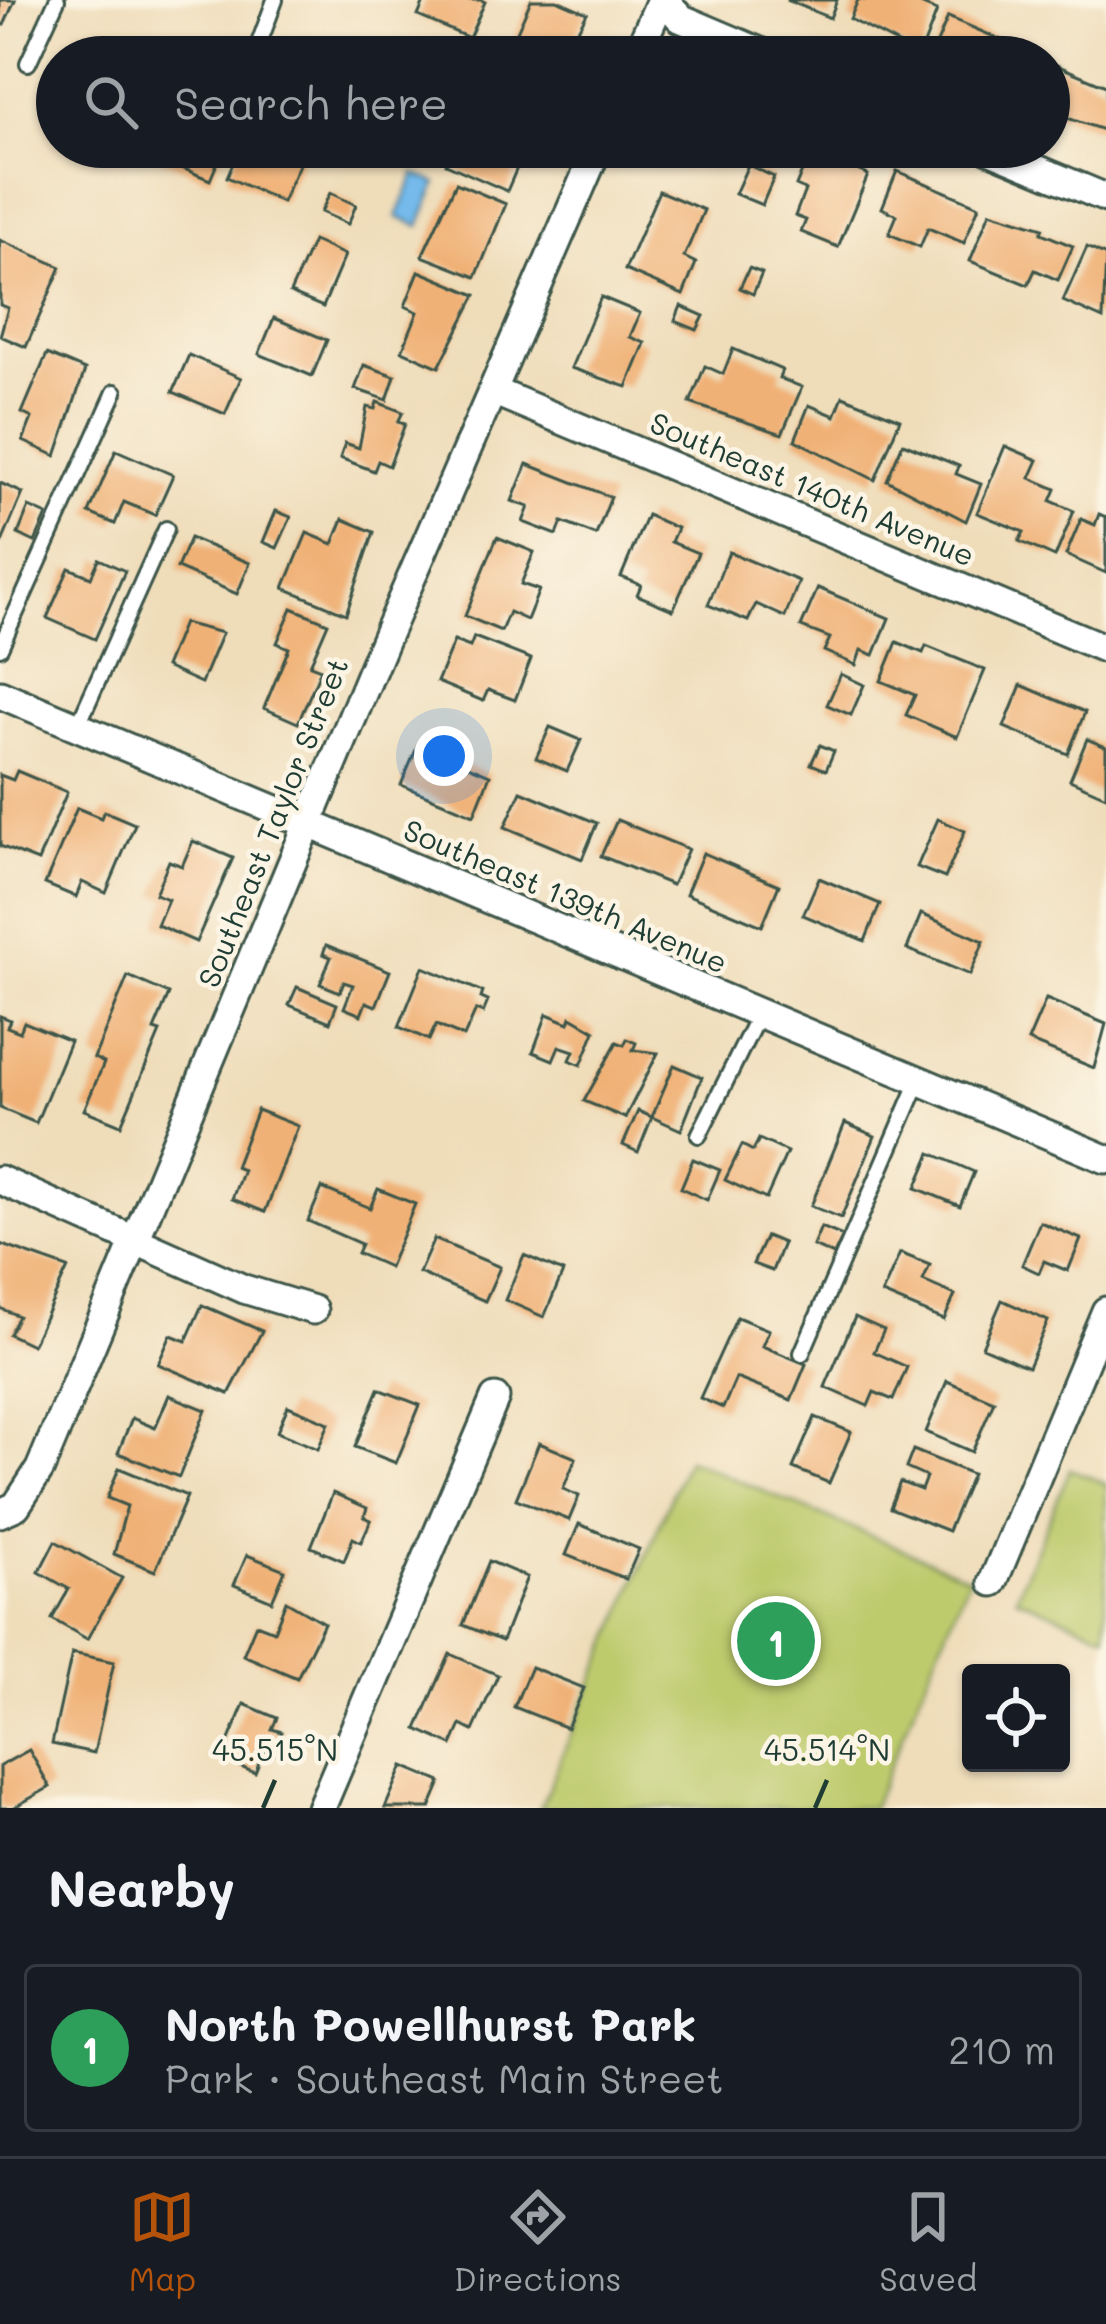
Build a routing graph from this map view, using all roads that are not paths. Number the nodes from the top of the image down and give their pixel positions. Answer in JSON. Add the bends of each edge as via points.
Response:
{"nodes":[{"id":1,"x":57,"y":0,"type":"edge"},
{"id":2,"x":275,"y":0,"type":"edge"},
{"id":3,"x":663,"y":0,"type":"edge"},
{"id":4,"x":40,"y":36,"type":"edge"},
{"id":5,"x":262,"y":36,"type":"edge"},
{"id":6,"x":647,"y":36,"type":"edge"},
{"id":7,"x":722,"y":36,"type":"edge"},
{"id":8,"x":36,"y":46,"type":"edge"},
{"id":9,"x":28,"y":63,"type":"dead end"},
{"id":10,"x":589,"y":168,"type":"edge"},
{"id":11,"x":1034,"y":168,"type":"edge"},
{"id":12,"x":1106,"y":199,"type":"edge"},
{"id":13,"x":493,"y":391,"type":"junction"},
{"id":14,"x":115,"y":392,"type":"dead end"},
{"id":15,"x":166,"y":529,"type":"dead end"},
{"id":16,"x":0,"y":648,"type":"edge"},
{"id":17,"x":1106,"y":649,"type":"edge"},
{"id":18,"x":0,"y":694,"type":"edge"},
{"id":19,"x":77,"y":727,"type":"junction"},
{"id":20,"x":309,"y":826,"type":"junction"},
{"id":21,"x":760,"y":1014,"type":"junction"},
{"id":22,"x":920,"y":1081,"type":"junction"},
{"id":23,"x":699,"y":1135,"type":"dead end"},
{"id":24,"x":1106,"y":1159,"type":"edge"},
{"id":25,"x":0,"y":1180,"type":"edge"},
{"id":26,"x":135,"y":1242,"type":"junction"},
{"id":27,"x":313,"y":1310,"type":"dead end"},
{"id":28,"x":1106,"y":1311,"type":"edge"},
{"id":29,"x":802,"y":1352,"type":"dead end"},
{"id":30,"x":494,"y":1397,"type":"dead end"},
{"id":31,"x":0,"y":1513,"type":"edge"},
{"id":32,"x":993,"y":1582,"type":"dead end"},
{"id":33,"x":321,"y":1808,"type":"edge"}],
"edges":[{"from":1,"to":4,"type":"lane"},
{"from":2,"to":5,"type":"lane"},
{"from":3,"to":6,"type":"street"},
{"from":3,"to":7,"type":"street","via":[[680,18]]},
{"from":8,"to":9,"type":"lane"},
{"from":10,"to":13,"type":"street","name":"Southeast Taylor Street"},
{"from":11,"to":12,"type":"street"},
{"from":13,"to":17,"type":"street","name":"Southeast 140th Avenue"},
{"from":13,"to":20,"type":"street","name":"Southeast Taylor Street"},
{"from":14,"to":16,"type":"lane"},
{"from":15,"to":19,"type":"lane"},
{"from":18,"to":19,"type":"street","name":"Southeast 139th Avenue"},
{"from":19,"to":20,"type":"street","name":"Southeast 139th Avenue"},
{"from":20,"to":21,"type":"street","name":"Southeast 139th Avenue"},
{"from":20,"to":26,"type":"street","name":"Southeast Taylor Street"},
{"from":21,"to":22,"type":"street","name":"Southeast 139th Avenue"},
{"from":21,"to":23,"type":"lane"},
{"from":22,"to":24,"type":"street","name":"Southeast 139th Avenue"},
{"from":22,"to":29,"type":"lane"},
{"from":25,"to":26,"type":"street"},
{"from":26,"to":27,"type":"street"},
{"from":26,"to":31,"type":"street","name":"Southeast Taylor Street","via":[[40,1469],[16,1506]]},
{"from":28,"to":32,"type":"street"},
{"from":30,"to":33,"type":"street"}]}
